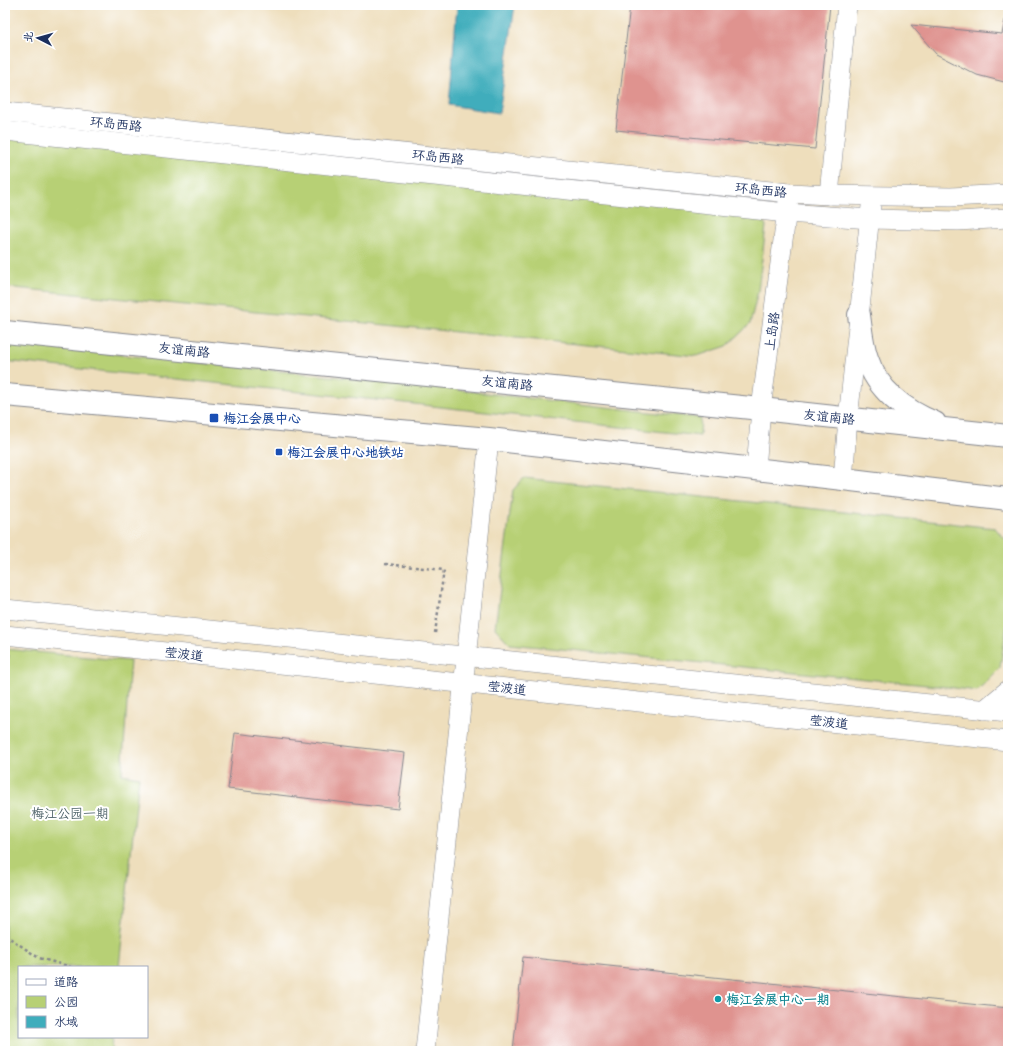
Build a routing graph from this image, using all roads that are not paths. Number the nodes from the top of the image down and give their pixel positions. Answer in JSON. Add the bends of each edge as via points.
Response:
{"nodes":[{"id":1,"x":847,"y":5,"type":"edge"},
{"id":2,"x":5,"y":112,"type":"edge"},
{"id":3,"x":5,"y":131,"type":"edge"},
{"id":4,"x":790,"y":193,"type":"junction"},
{"id":5,"x":1008,"y":194,"type":"edge"},
{"id":6,"x":829,"y":195,"type":"junction"},
{"id":7,"x":872,"y":195,"type":"junction"},
{"id":8,"x":787,"y":213,"type":"junction"},
{"id":9,"x":1008,"y":218,"type":"edge"},
{"id":10,"x":870,"y":219,"type":"junction"},
{"id":11,"x":859,"y":315,"type":"junction"},
{"id":12,"x":5,"y":332,"type":"edge"},
{"id":13,"x":5,"y":395,"type":"edge"},
{"id":14,"x":761,"y":409,"type":"junction"},
{"id":15,"x":848,"y":419,"type":"junction"},
{"id":16,"x":953,"y":430,"type":"junction"},
{"id":17,"x":1008,"y":436,"type":"edge"},
{"id":18,"x":489,"y":439,"type":"junction"},
{"id":19,"x":756,"y":469,"type":"junction"},
{"id":20,"x":842,"y":479,"type":"junction"},
{"id":21,"x":1008,"y":499,"type":"edge"},
{"id":22,"x":5,"y":610,"type":"edge"},
{"id":23,"x":5,"y":635,"type":"edge"},
{"id":24,"x":466,"y":657,"type":"junction"},
{"id":25,"x":463,"y":683,"type":"junction"},
{"id":26,"x":1008,"y":690,"type":"edge"},
{"id":27,"x":984,"y":710,"type":"junction"},
{"id":28,"x":1008,"y":712,"type":"edge"},
{"id":29,"x":1008,"y":741,"type":"edge"},
{"id":30,"x":425,"y":1051,"type":"edge"}],
"edges":[{"from":1,"to":6,"type":"street"},
{"from":2,"to":4,"type":"street","name":"环岛西路"},
{"from":3,"to":8,"type":"street","name":"环岛西路"},
{"from":4,"to":6,"type":"street","name":"环岛西路"},
{"from":4,"to":8,"type":"street","name":"上岛路"},
{"from":5,"to":7,"type":"street","name":"环岛西路","via":[[952,197]]},
{"from":6,"to":7,"type":"street","name":"环岛西路"},
{"from":7,"to":10,"type":"street"},
{"from":8,"to":10,"type":"street","name":"环岛西路"},
{"from":8,"to":14,"type":"street","name":"上岛路"},
{"from":9,"to":10,"type":"street","name":"环岛西路","via":[[958,221]]},
{"from":10,"to":11,"type":"street"},
{"from":11,"to":15,"type":"street"},
{"from":11,"to":16,"type":"main road","via":[[867,358],[884,389],[911,411]]},
{"from":12,"to":14,"type":"main road","name":"友谊南路"},
{"from":13,"to":18,"type":"main road"},
{"from":14,"to":15,"type":"main road","name":"友谊南路"},
{"from":14,"to":19,"type":"street","name":"上岛路"},
{"from":15,"to":16,"type":"main road","name":"友谊南路"},
{"from":15,"to":20,"type":"street"},
{"from":16,"to":17,"type":"main road","name":"友谊南路"},
{"from":18,"to":19,"type":"main road"},
{"from":18,"to":24,"type":"street"},
{"from":19,"to":20,"type":"main road"},
{"from":20,"to":21,"type":"main road"},
{"from":22,"to":24,"type":"street","name":"莹波道"},
{"from":23,"to":25,"type":"street","name":"莹波道"},
{"from":24,"to":25,"type":"street"},
{"from":24,"to":27,"type":"street","name":"莹波道"},
{"from":25,"to":29,"type":"street","name":"莹波道"},
{"from":25,"to":30,"type":"street"},
{"from":26,"to":27,"type":"street"},
{"from":27,"to":28,"type":"street","name":"莹波道"}]}
